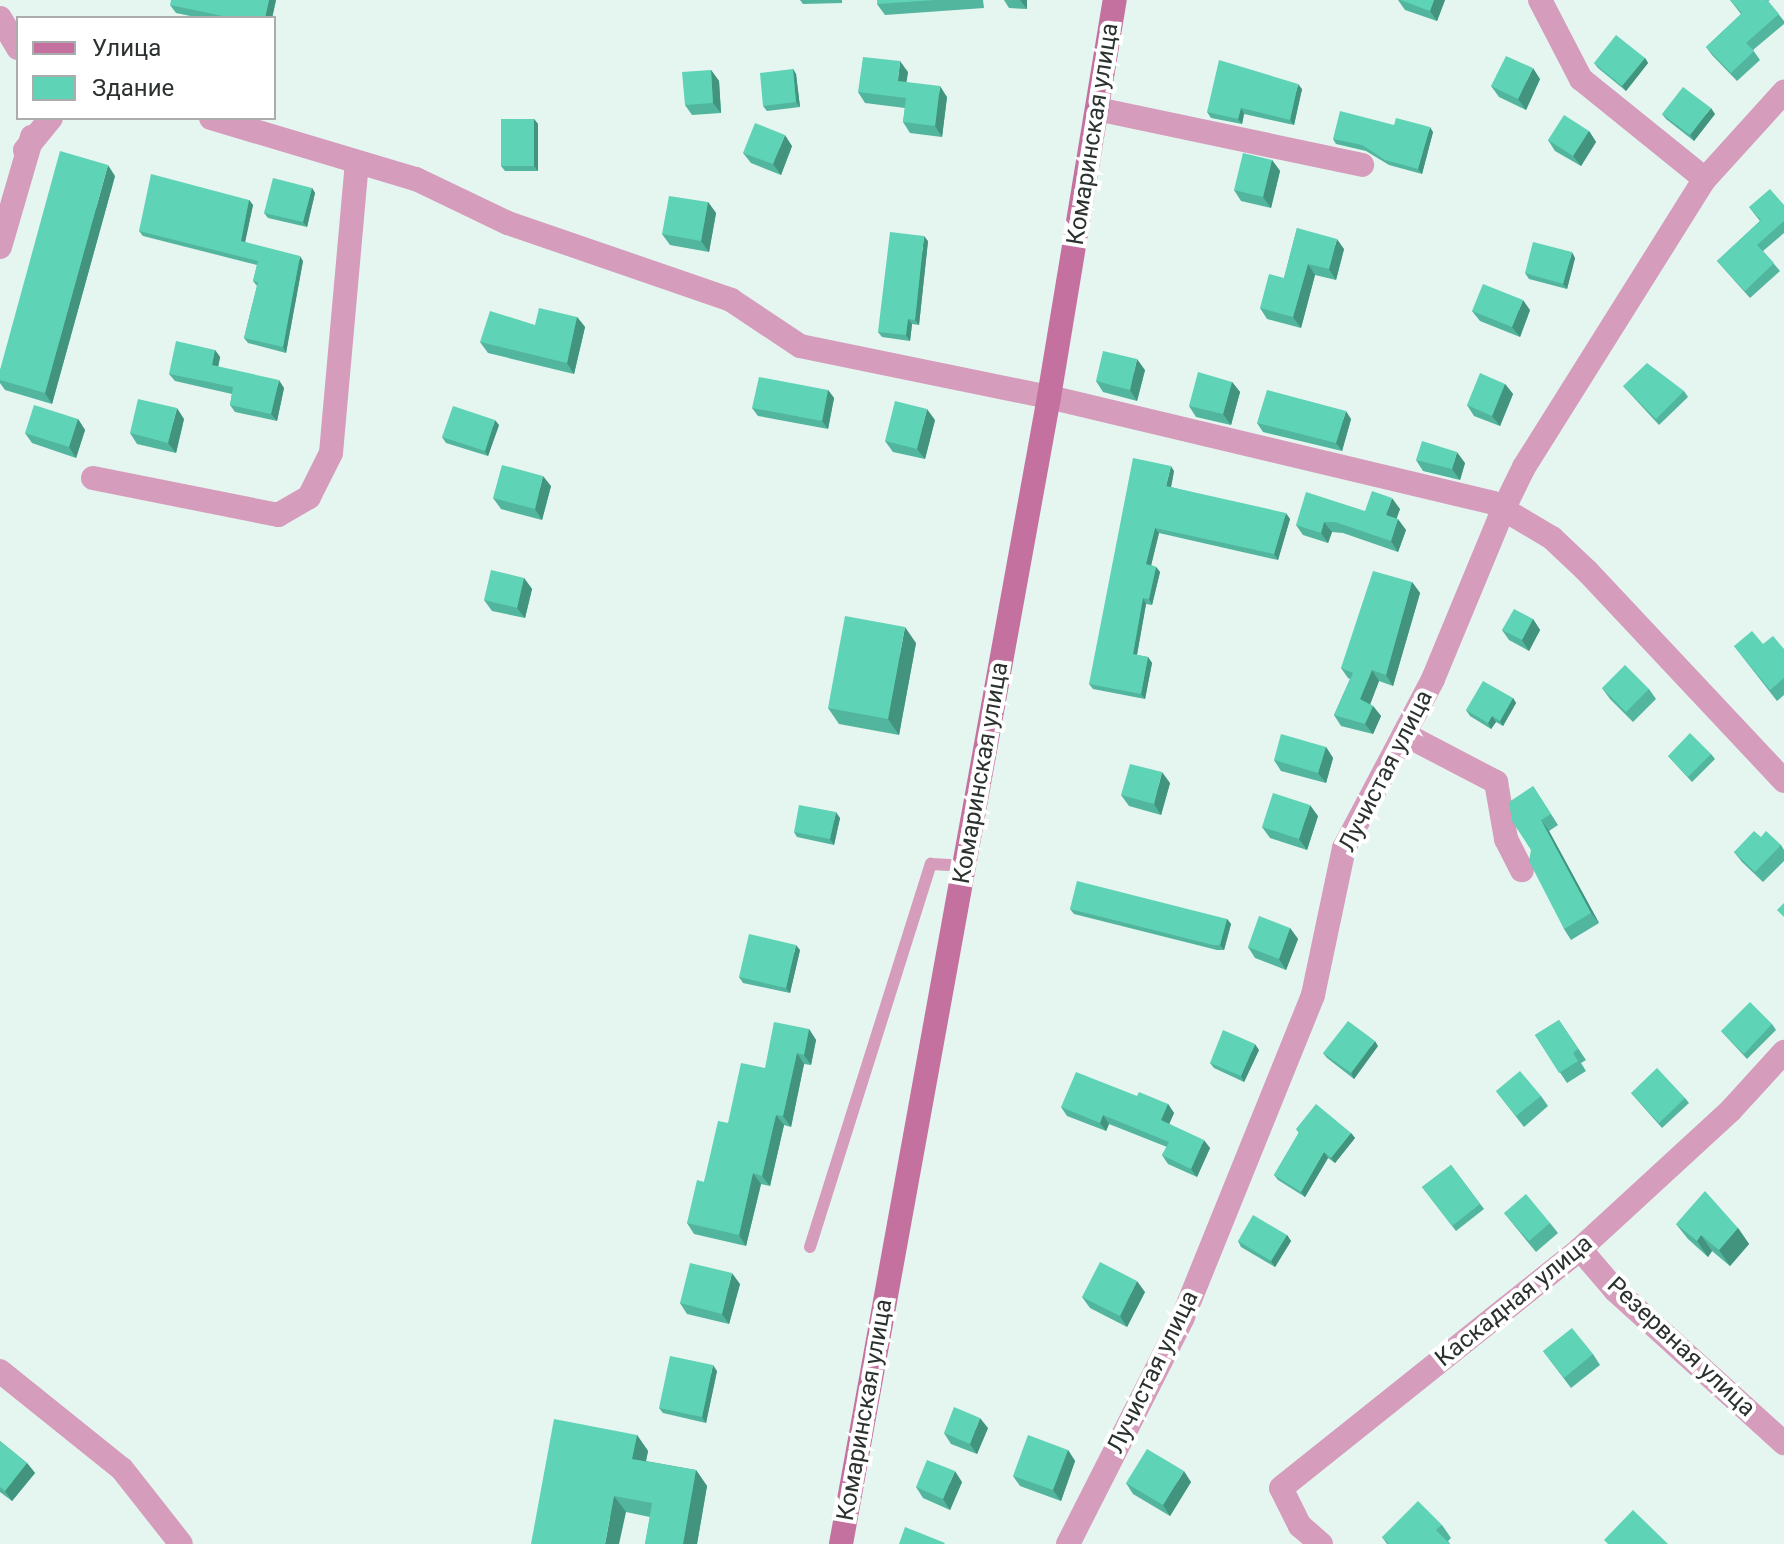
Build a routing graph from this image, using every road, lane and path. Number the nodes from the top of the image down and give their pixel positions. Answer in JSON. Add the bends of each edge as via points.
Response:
{"nodes":[{"id":1,"x":1115,"y":0,"type":"edge"},
{"id":2,"x":1540,"y":0,"type":"edge"},
{"id":3,"x":0,"y":18,"type":"edge"},
{"id":4,"x":16,"y":45,"type":"edge"},
{"id":5,"x":1784,"y":92,"type":"edge"},
{"id":6,"x":1097,"y":109,"type":"junction"},
{"id":7,"x":49,"y":120,"type":"edge"},
{"id":8,"x":218,"y":120,"type":"edge"},
{"id":9,"x":32,"y":137,"type":"junction"},
{"id":10,"x":357,"y":162,"type":"junction"},
{"id":11,"x":1362,"y":165,"type":"dead end"},
{"id":12,"x":1705,"y":179,"type":"junction"},
{"id":13,"x":0,"y":194,"type":"edge"},
{"id":14,"x":0,"y":247,"type":"edge"},
{"id":15,"x":1049,"y":397,"type":"junction"},
{"id":16,"x":93,"y":478,"type":"dead end"},
{"id":17,"x":1504,"y":508,"type":"junction"},
{"id":18,"x":1404,"y":734,"type":"junction"},
{"id":19,"x":1782,"y":776,"type":"edge"},
{"id":20,"x":964,"y":866,"type":"junction"},
{"id":21,"x":1522,"y":870,"type":"dead end"},
{"id":22,"x":1784,"y":1052,"type":"edge"},
{"id":23,"x":810,"y":1247,"type":"dead end"},
{"id":24,"x":1580,"y":1249,"type":"junction"},
{"id":25,"x":0,"y":1371,"type":"edge"},
{"id":26,"x":1784,"y":1443,"type":"edge"},
{"id":27,"x":181,"y":1544,"type":"edge"},
{"id":28,"x":841,"y":1544,"type":"edge"},
{"id":29,"x":1068,"y":1544,"type":"edge"},
{"id":30,"x":1321,"y":1544,"type":"edge"}],
"edges":[{"from":1,"to":6,"type":"street","name":"Комаринская улица"},
{"from":2,"to":12,"type":"street","via":[[1581,79]]},
{"from":3,"to":4,"type":"street"},
{"from":5,"to":12,"type":"street","name":"Лучистая улица"},
{"from":6,"to":11,"type":"street"},
{"from":6,"to":15,"type":"street","name":"Комаринская улица"},
{"from":7,"to":9,"type":"street"},
{"from":8,"to":10,"type":"street"},
{"from":9,"to":13,"type":"street"},
{"from":9,"to":14,"type":"street"},
{"from":10,"to":15,"type":"street","via":[[416,179],[508,223],[731,300],[800,346]]},
{"from":10,"to":16,"type":"street","via":[[331,453],[309,497],[278,515]]},
{"from":12,"to":17,"type":"street","name":"Лучистая улица","via":[[1524,467]]},
{"from":15,"to":17,"type":"street"},
{"from":15,"to":20,"type":"street","name":"Комаринская улица"},
{"from":17,"to":18,"type":"street","name":"Лучистая улица","via":[[1433,679]]},
{"from":17,"to":19,"type":"street","via":[[1552,538],[1587,571]]},
{"from":18,"to":21,"type":"street","via":[[1496,782],[1506,839]]},
{"from":18,"to":29,"type":"street","name":"Лучистая улица","via":[[1344,848],[1313,995],[1265,1122],[1183,1317]]},
{"from":20,"to":23,"type":"lane","via":[[931,864]]},
{"from":20,"to":28,"type":"street","name":"Комаринская улица"},
{"from":22,"to":24,"type":"street","name":"Каскадная улица","via":[[1731,1110]]},
{"from":24,"to":26,"type":"street","name":"Резервная улица","via":[[1615,1290]]},
{"from":24,"to":30,"type":"street","name":"Каскадная улица","via":[[1281,1488],[1300,1526]]},
{"from":25,"to":27,"type":"street","via":[[122,1469]]}]}
